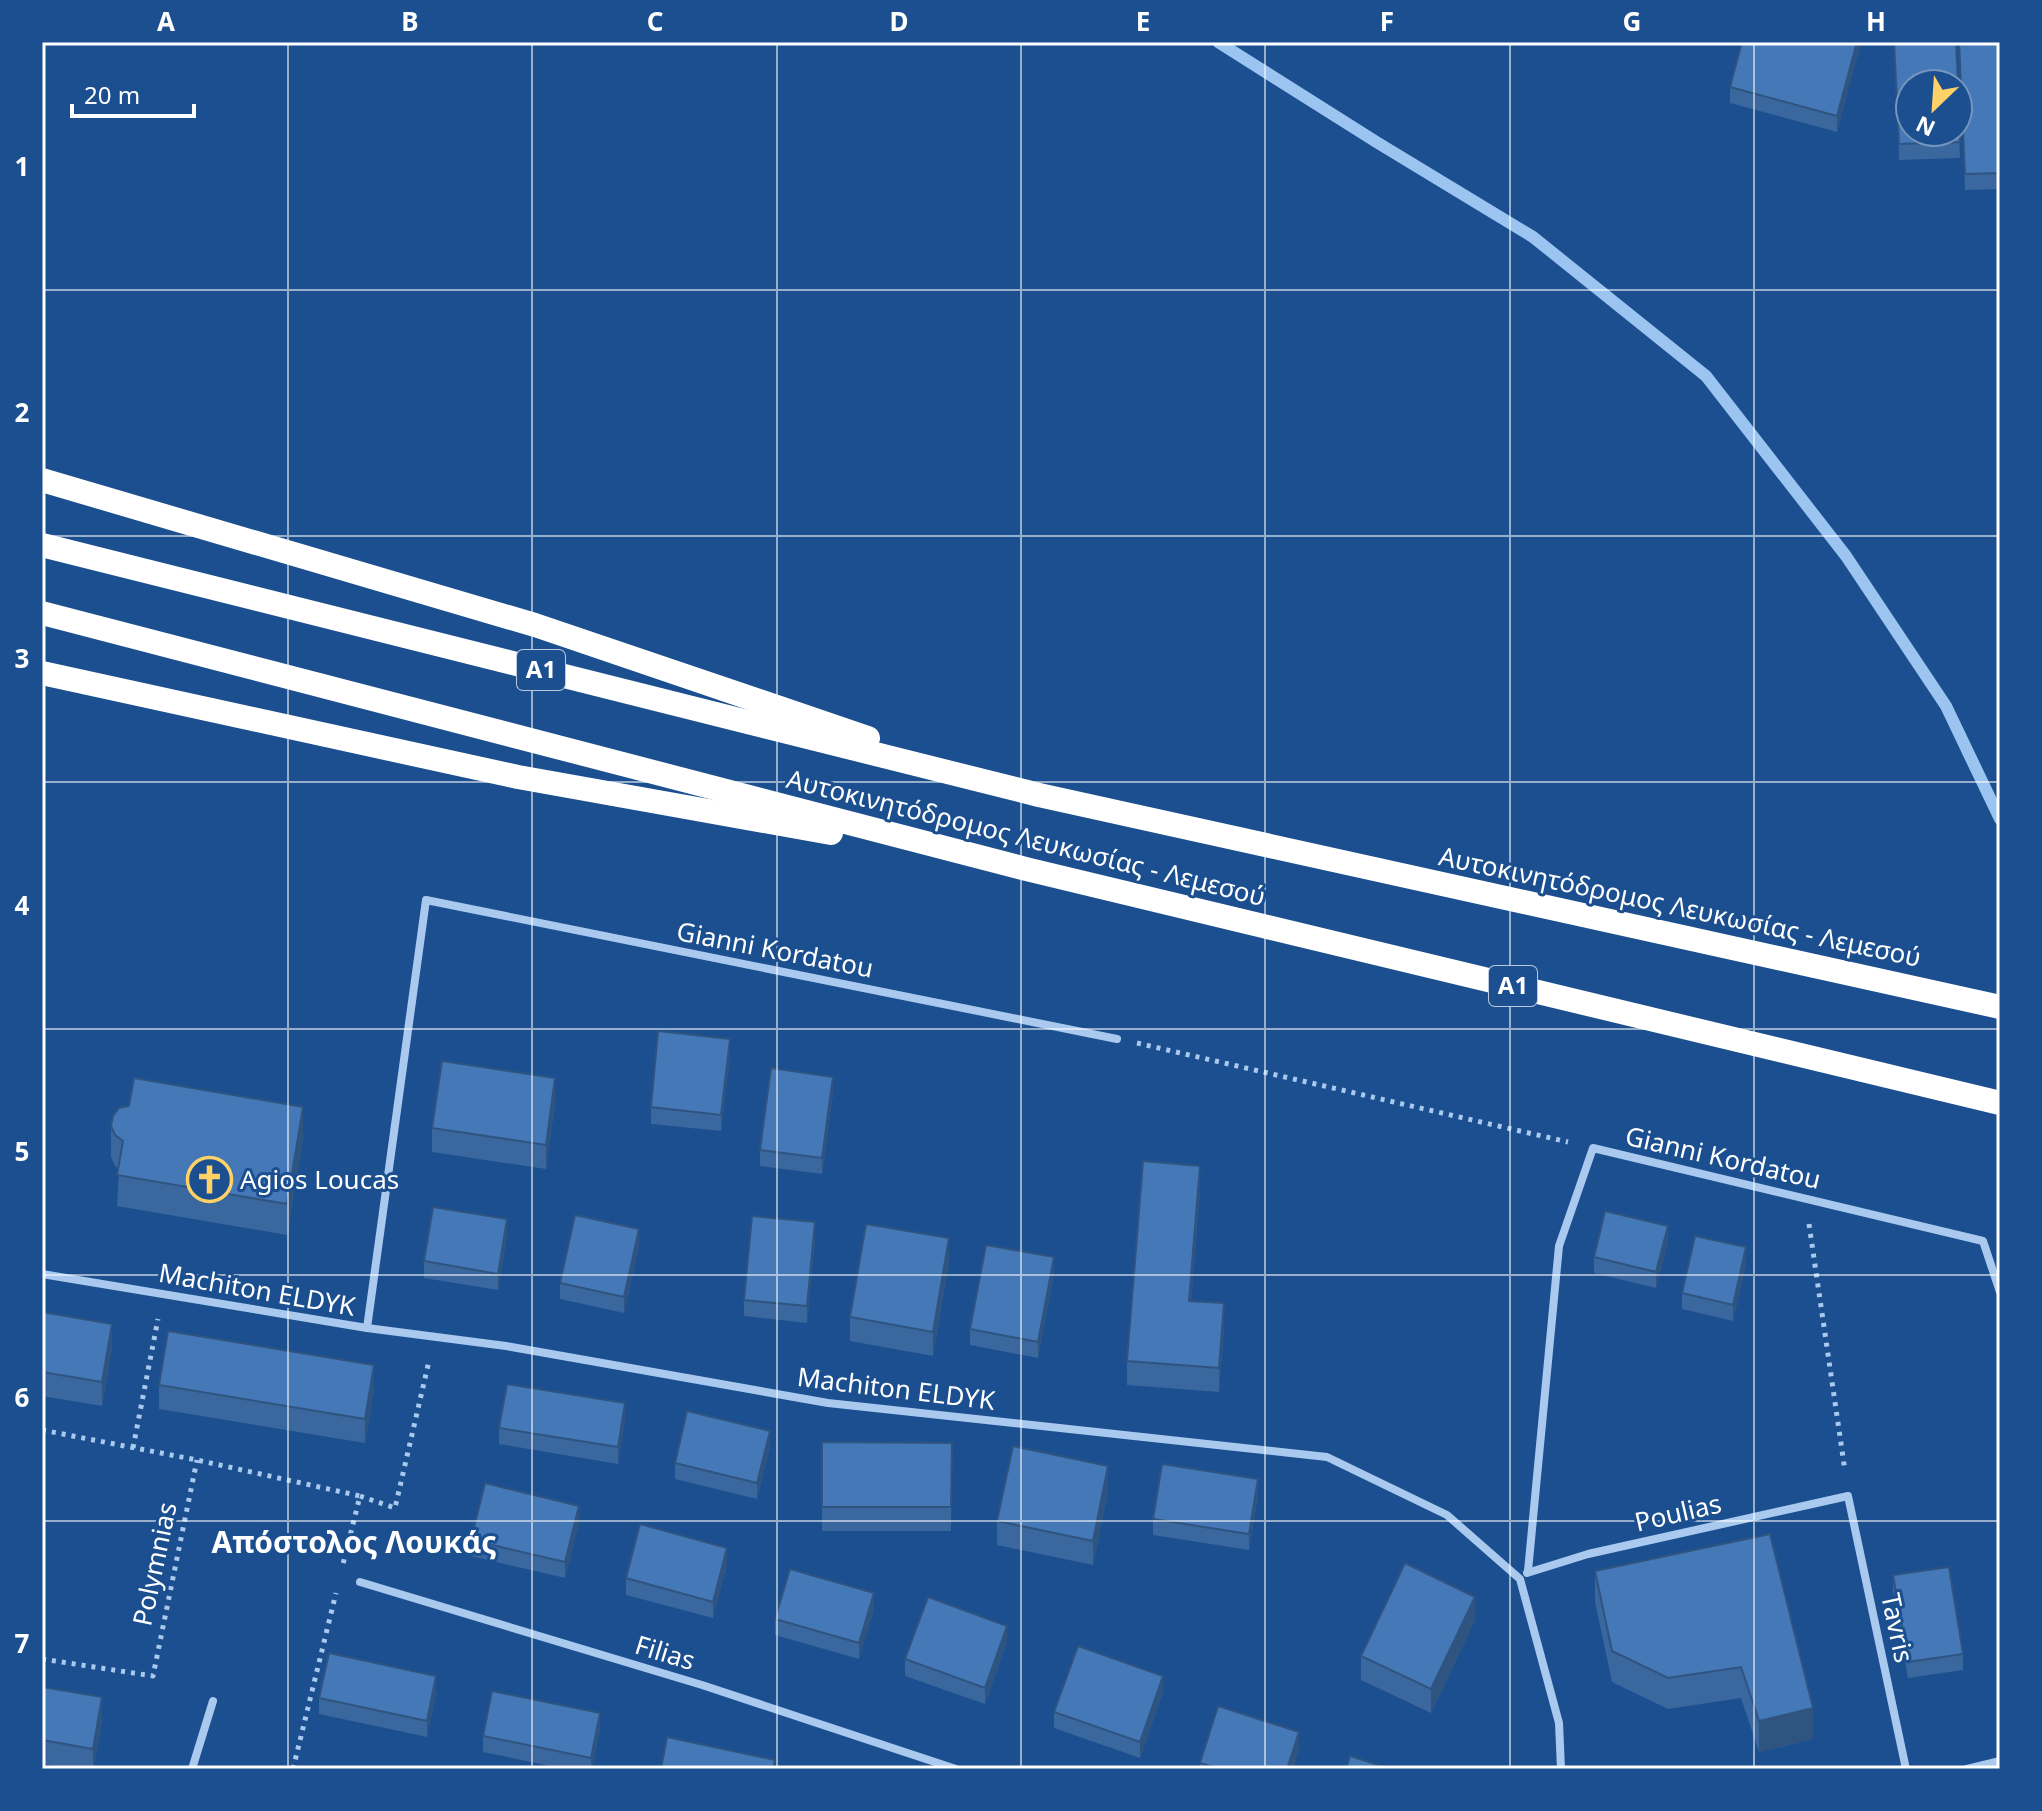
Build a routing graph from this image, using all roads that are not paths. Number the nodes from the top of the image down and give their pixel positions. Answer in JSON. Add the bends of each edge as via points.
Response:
{"nodes":[{"id":1,"x":42,"y":480,"type":"edge"},
{"id":2,"x":42,"y":545,"type":"edge"},
{"id":3,"x":42,"y":613,"type":"edge"},
{"id":4,"x":42,"y":673,"type":"edge"},
{"id":5,"x":1039,"y":795,"type":"junction"},
{"id":6,"x":1026,"y":869,"type":"junction"},
{"id":7,"x":2000,"y":1007,"type":"edge"},
{"id":8,"x":1117,"y":1039,"type":"road end"},
{"id":9,"x":2000,"y":1103,"type":"edge"},
{"id":10,"x":42,"y":1274,"type":"edge"},
{"id":11,"x":2000,"y":1292,"type":"edge"},
{"id":12,"x":367,"y":1328,"type":"junction"},
{"id":13,"x":1848,"y":1496,"type":"joint"},
{"id":14,"x":1528,"y":1571,"type":"junction"},
{"id":15,"x":1520,"y":1579,"type":"junction"},
{"id":16,"x":360,"y":1582,"type":"dead end"},
{"id":17,"x":213,"y":1701,"type":"dead end"},
{"id":18,"x":2000,"y":1761,"type":"edge"},
{"id":19,"x":192,"y":1769,"type":"edge"},
{"id":20,"x":956,"y":1769,"type":"edge"},
{"id":21,"x":1561,"y":1769,"type":"edge"},
{"id":22,"x":1906,"y":1769,"type":"edge"},
{"id":23,"x":1967,"y":1769,"type":"edge"}],
"edges":[{"from":1,"to":5,"type":"highway","via":[[535,625]]},
{"from":2,"to":5,"type":"highway","name":"Αυτοκινητόδρομος Λευκωσίας - Λεμεσού","number":"A1"},
{"from":3,"to":6,"type":"highway","name":"Αυτοκινητόδρομος Λευκωσίας - Λεμεσού","number":"A1"},
{"from":4,"to":6,"type":"highway","via":[[518,777]]},
{"from":5,"to":7,"type":"highway","name":"Αυτοκινητόδρομος Λευκωσίας - Λεμεσού","number":"A1"},
{"from":6,"to":9,"type":"highway","name":"Αυτοκινητόδρομος Λευκωσίας - Λεμεσού","number":"A1"},
{"from":8,"to":12,"type":"street","name":"Gianni Kordatou","via":[[426,900]]},
{"from":10,"to":12,"type":"street","name":"Machiton ELDYK"},
{"from":11,"to":14,"type":"street","name":"Gianni Kordatou","via":[[1983,1241],[1593,1148],[1559,1246]]},
{"from":12,"to":15,"type":"street","name":"Machiton ELDYK","via":[[506,1346],[828,1403],[1327,1457],[1447,1515]]},
{"from":13,"to":14,"type":"street","name":"Poulias"},
{"from":13,"to":22,"type":"street","name":"Tavris"},
{"from":14,"to":15,"type":"street","name":"Poulias"},
{"from":15,"to":21,"type":"street","via":[[1559,1723]]},
{"from":16,"to":20,"type":"street","name":"Filias","via":[[702,1685]]},
{"from":17,"to":19,"type":"street"},
{"from":18,"to":23,"type":"street"}]}
